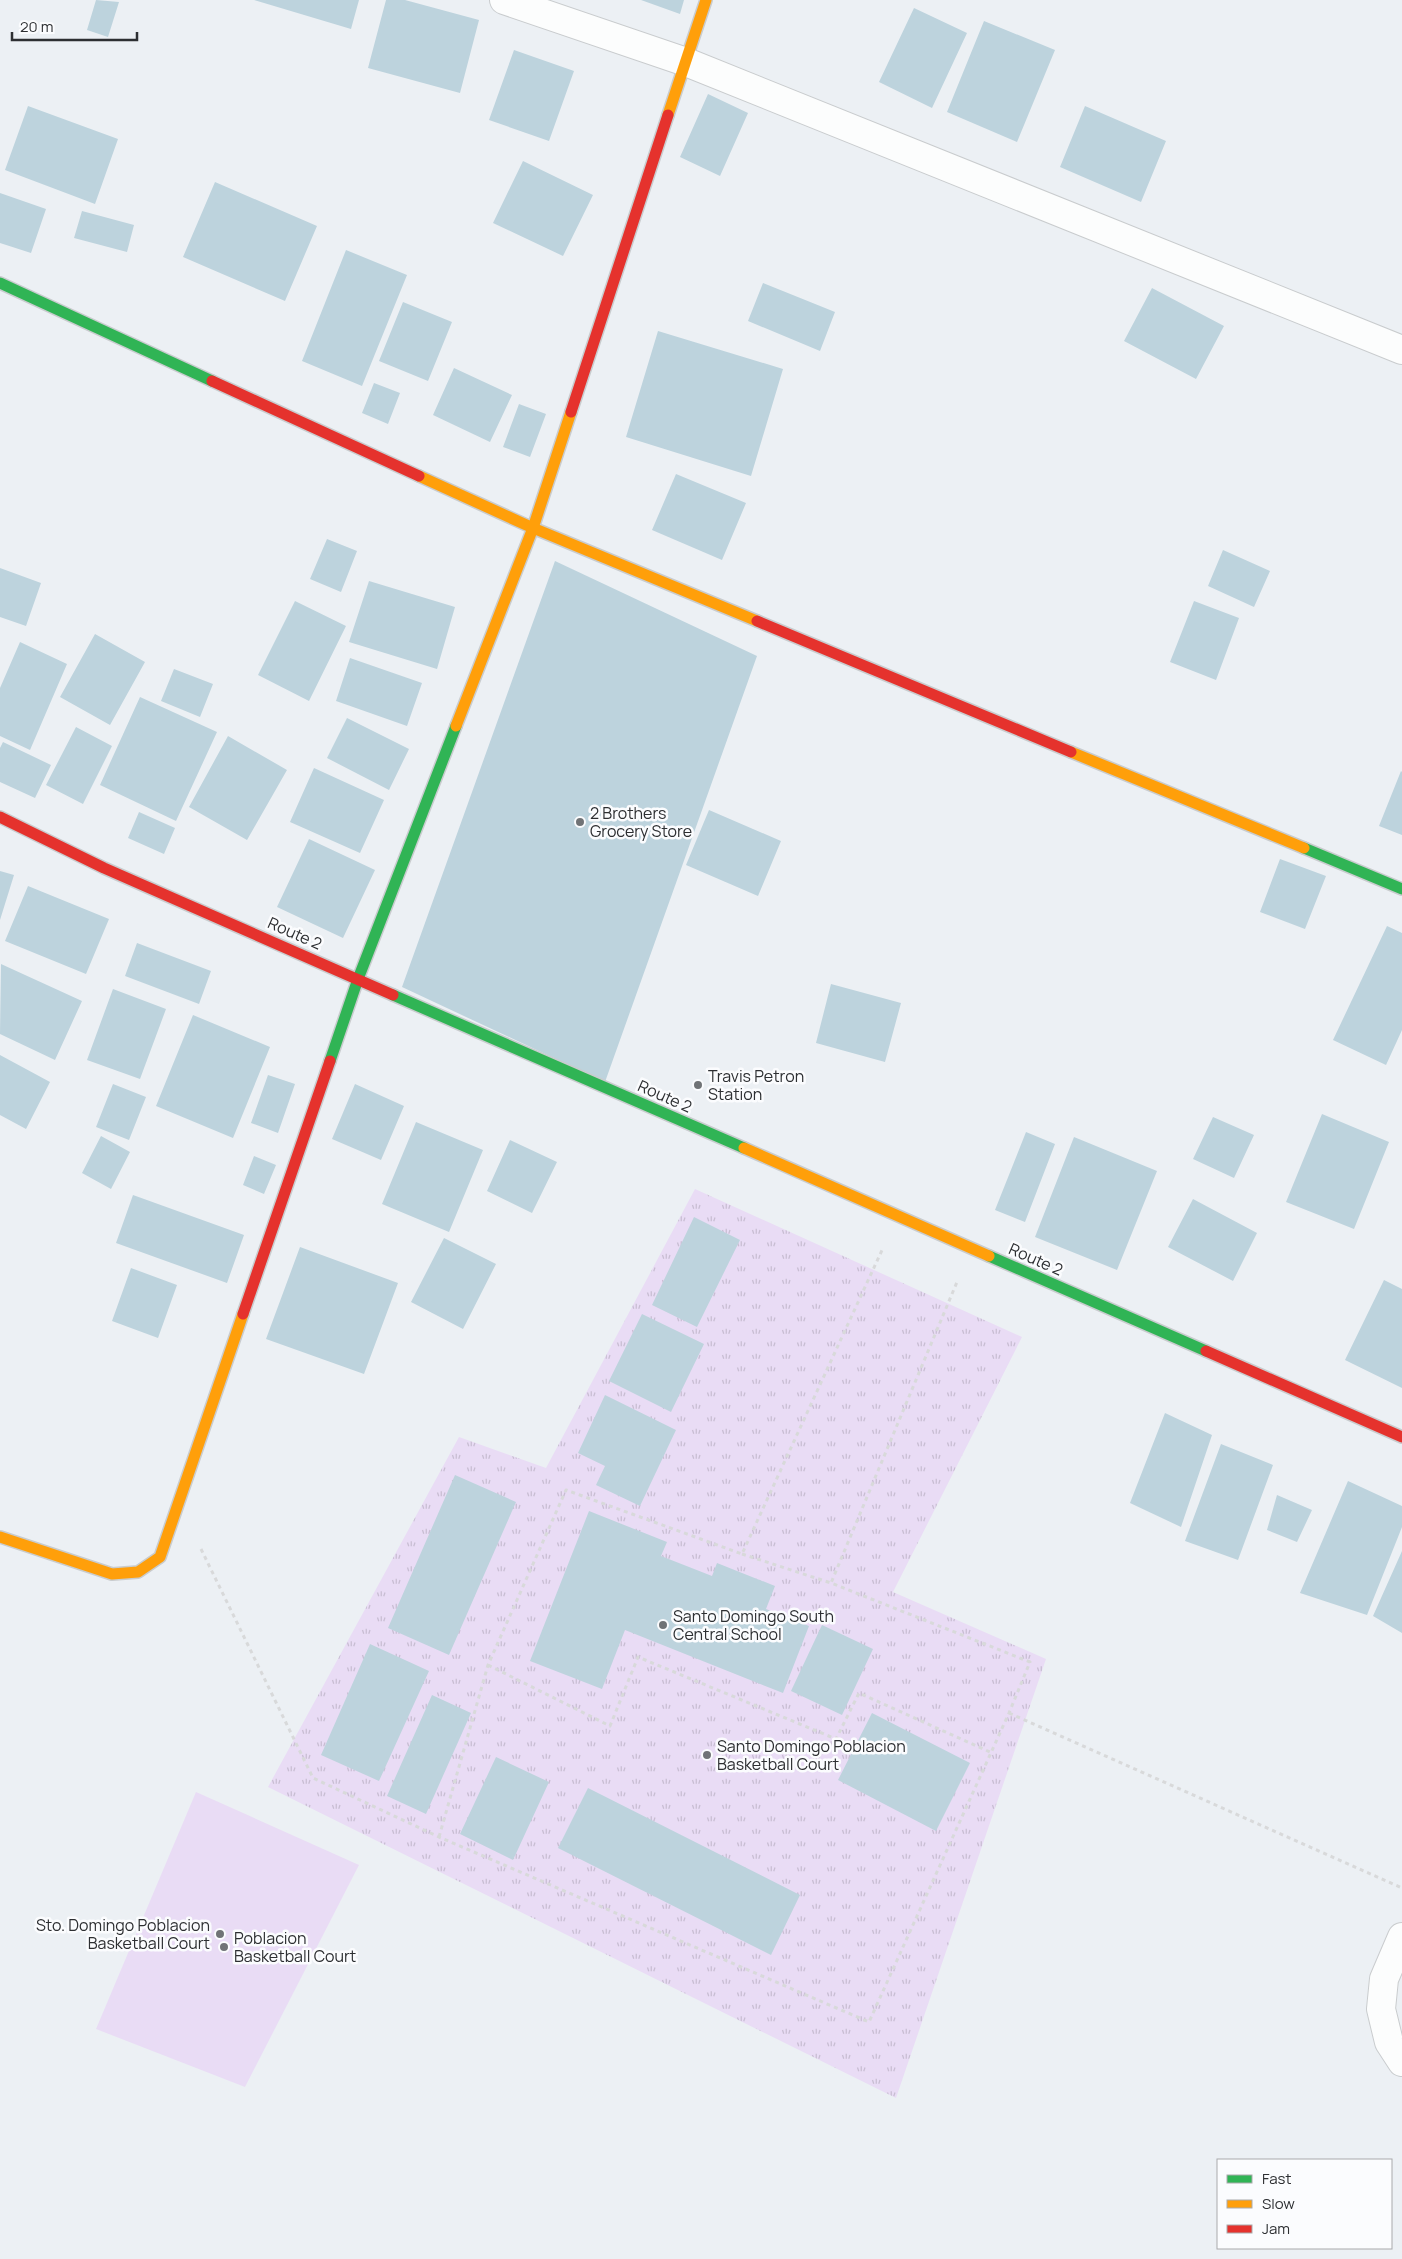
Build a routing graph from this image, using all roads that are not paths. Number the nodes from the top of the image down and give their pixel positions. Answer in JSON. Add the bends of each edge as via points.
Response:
{"nodes":[{"id":1,"x":504,"y":0,"type":"edge"},
{"id":2,"x":706,"y":0,"type":"edge"},
{"id":3,"x":686,"y":62,"type":"junction"},
{"id":4,"x":0,"y":283,"type":"edge"},
{"id":5,"x":1402,"y":350,"type":"edge"},
{"id":6,"x":533,"y":528,"type":"junction"},
{"id":7,"x":0,"y":817,"type":"edge"},
{"id":8,"x":1402,"y":889,"type":"edge"},
{"id":9,"x":358,"y":979,"type":"junction"},
{"id":10,"x":1402,"y":1437,"type":"edge"},
{"id":11,"x":0,"y":1537,"type":"edge"},
{"id":12,"x":1402,"y":1937,"type":"edge"},
{"id":13,"x":1402,"y":2062,"type":"edge"}],
"edges":[{"from":1,"to":3,"type":"street"},
{"from":2,"to":3,"type":"main road"},
{"from":3,"to":5,"type":"street"},
{"from":3,"to":6,"type":"main road"},
{"from":4,"to":6,"type":"main road"},
{"from":6,"to":8,"type":"main road"},
{"from":6,"to":9,"type":"main road"},
{"from":7,"to":9,"type":"main road","name":"Route 2","via":[[104,868]]},
{"from":9,"to":10,"type":"main road","name":"Route 2"},
{"from":9,"to":11,"type":"main road","via":[[160,1557],[144,1571],[131,1576],[112,1574]]},
{"from":12,"to":13,"type":"street","via":[[1384,1979],[1381,2009],[1389,2042]]}]}
